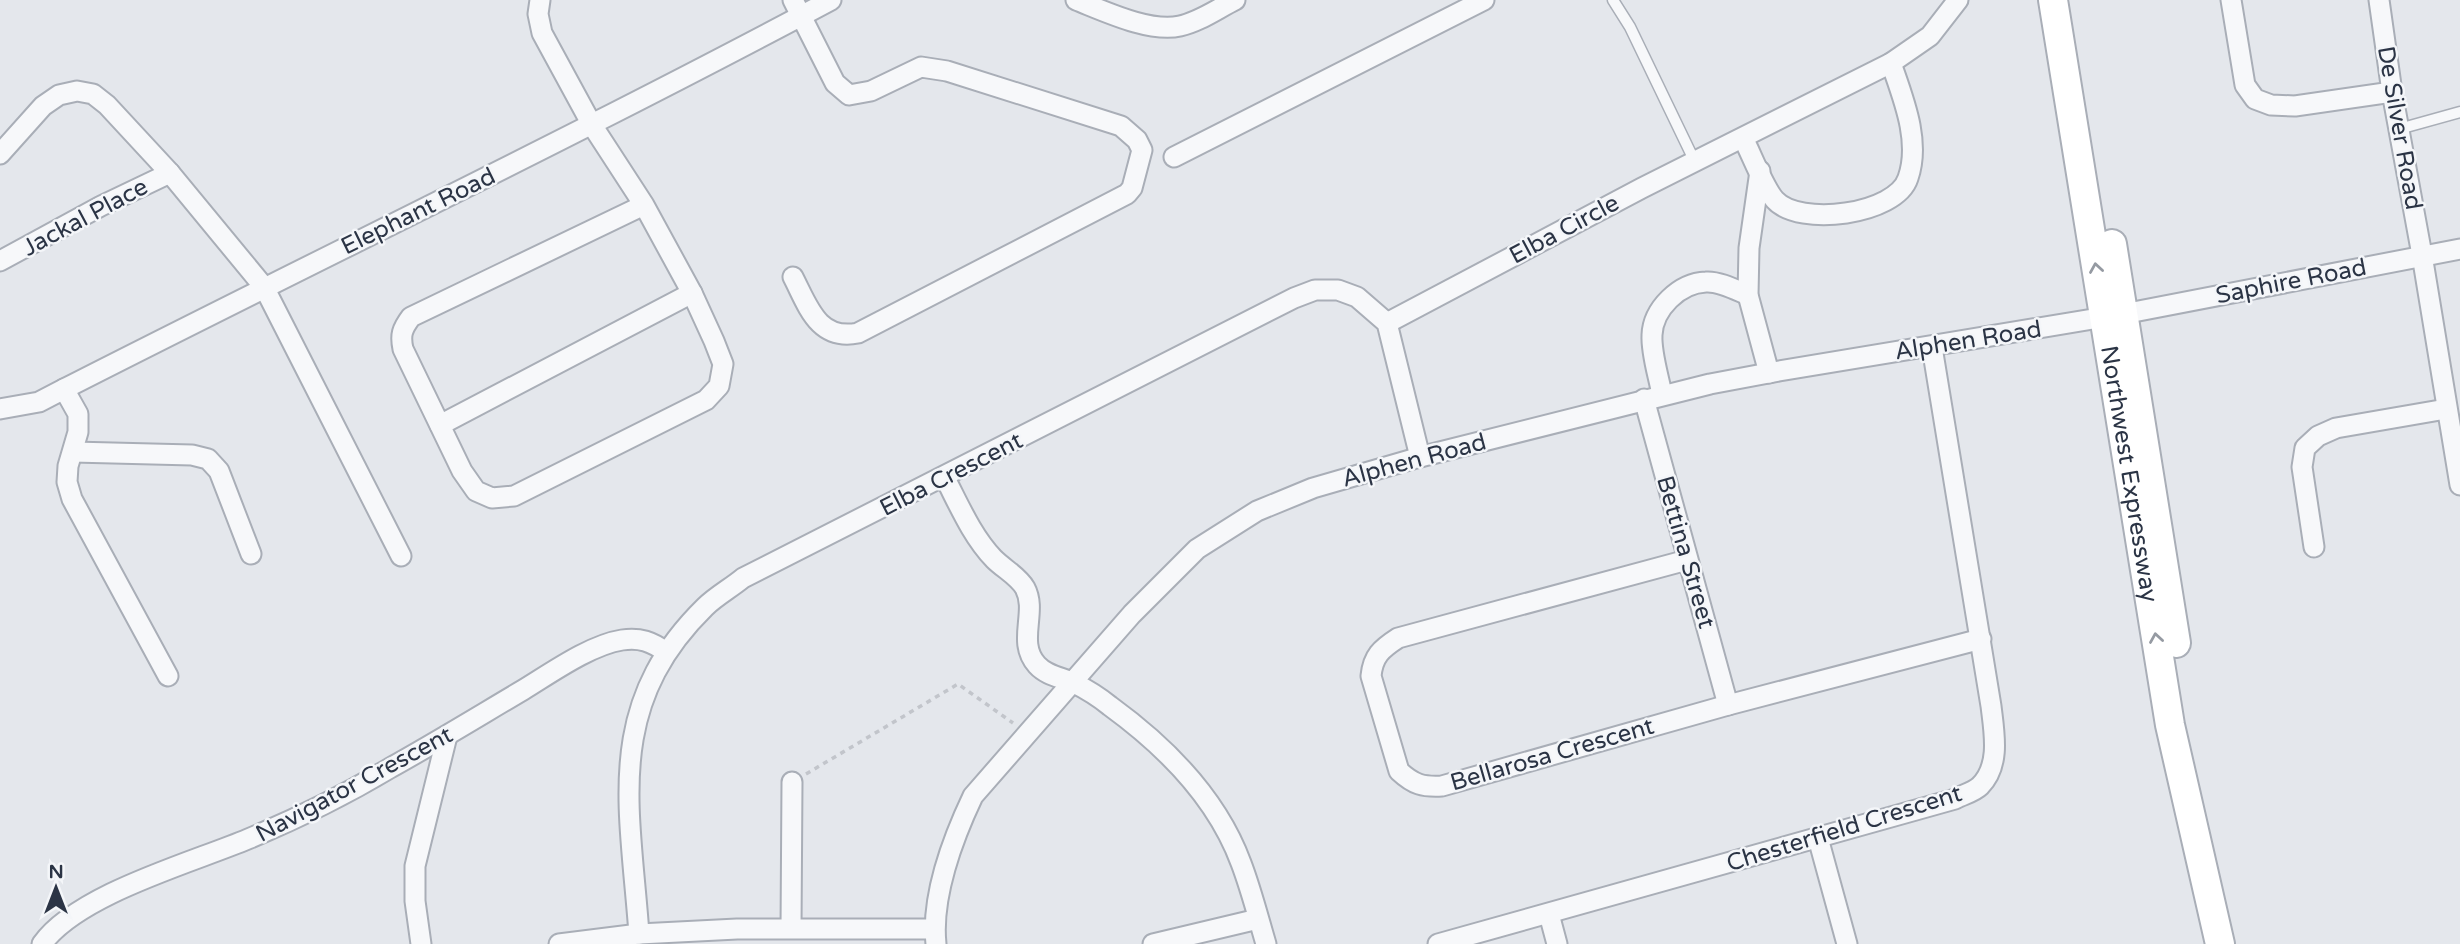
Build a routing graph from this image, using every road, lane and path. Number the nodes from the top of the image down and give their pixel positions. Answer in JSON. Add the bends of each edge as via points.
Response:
{"nodes":[{"id":1,"x":540,"y":0,"type":"edge"},
{"id":2,"x":831,"y":0,"type":"edge"},
{"id":3,"x":1076,"y":0,"type":"edge"},
{"id":4,"x":1235,"y":0,"type":"edge"},
{"id":5,"x":1484,"y":0,"type":"edge"},
{"id":6,"x":1613,"y":0,"type":"edge"},
{"id":7,"x":1958,"y":0,"type":"edge"},
{"id":8,"x":2053,"y":0,"type":"edge"},
{"id":9,"x":2071,"y":0,"type":"edge"},
{"id":10,"x":2231,"y":0,"type":"edge"},
{"id":11,"x":2379,"y":0,"type":"edge"},
{"id":12,"x":797,"y":8,"type":"edge"},
{"id":13,"x":1891,"y":63,"type":"junction"},
{"id":14,"x":2392,"y":92,"type":"junction"},
{"id":15,"x":2460,"y":111,"type":"edge"},
{"id":16,"x":593,"y":125,"type":"junction"},
{"id":17,"x":2399,"y":129,"type":"junction"},
{"id":18,"x":1743,"y":138,"type":"junction"},
{"id":19,"x":0,"y":154,"type":"edge"},
{"id":20,"x":1174,"y":157,"type":"dead end"},
{"id":21,"x":1695,"y":162,"type":"junction"},
{"id":22,"x":1760,"y":171,"type":"junction"},
{"id":23,"x":170,"y":173,"type":"junction"},
{"id":24,"x":644,"y":205,"type":"junction"},
{"id":25,"x":2460,"y":249,"type":"edge"},
{"id":26,"x":2423,"y":255,"type":"junction"},
{"id":27,"x":0,"y":261,"type":"edge"},
{"id":28,"x":793,"y":277,"type":"dead end"},
{"id":29,"x":264,"y":287,"type":"junction"},
{"id":30,"x":692,"y":293,"type":"junction"},
{"id":31,"x":1748,"y":295,"type":"junction"},
{"id":32,"x":2113,"y":316,"type":"junction"},
{"id":33,"x":1387,"y":323,"type":"junction"},
{"id":34,"x":1932,"y":347,"type":"junction"},
{"id":35,"x":1769,"y":373,"type":"junction"},
{"id":36,"x":64,"y":389,"type":"junction"},
{"id":37,"x":1653,"y":397,"type":"junction"},
{"id":38,"x":0,"y":409,"type":"edge"},
{"id":39,"x":2446,"y":409,"type":"junction"},
{"id":40,"x":440,"y":425,"type":"junction"},
{"id":41,"x":73,"y":452,"type":"junction"},
{"id":42,"x":1420,"y":457,"type":"junction"},
{"id":43,"x":944,"y":478,"type":"junction"},
{"id":44,"x":2460,"y":485,"type":"edge"},
{"id":45,"x":2314,"y":547,"type":"dead end"},
{"id":46,"x":251,"y":554,"type":"dead end"},
{"id":47,"x":401,"y":556,"type":"dead end"},
{"id":48,"x":1687,"y":560,"type":"junction"},
{"id":49,"x":1981,"y":639,"type":"junction"},
{"id":50,"x":666,"y":652,"type":"junction"},
{"id":51,"x":168,"y":676,"type":"dead end"},
{"id":52,"x":1073,"y":682,"type":"junction"},
{"id":53,"x":1728,"y":705,"type":"junction"},
{"id":54,"x":1027,"y":733,"type":"junction"},
{"id":55,"x":447,"y":736,"type":"junction"},
{"id":56,"x":792,"y":782,"type":"joint"},
{"id":57,"x":1818,"y":838,"type":"junction"},
{"id":58,"x":1549,"y":914,"type":"junction"},
{"id":59,"x":1258,"y":919,"type":"junction"},
{"id":60,"x":800,"y":933,"type":"edge"},
{"id":61,"x":639,"y":934,"type":"junction"},
{"id":62,"x":935,"y":936,"type":"edge"},
{"id":63,"x":41,"y":944,"type":"edge"},
{"id":64,"x":421,"y":944,"type":"edge"},
{"id":65,"x":559,"y":944,"type":"edge"},
{"id":66,"x":1153,"y":944,"type":"edge"},
{"id":67,"x":1266,"y":944,"type":"edge"},
{"id":68,"x":1438,"y":944,"type":"edge"},
{"id":69,"x":1558,"y":944,"type":"edge"},
{"id":70,"x":1847,"y":944,"type":"edge"},
{"id":71,"x":2220,"y":944,"type":"edge"},
{"id":72,"x":2236,"y":944,"type":"edge"}],
"edges":[{"from":1,"to":16,"type":"street","via":[[542,33]]},
{"from":2,"to":12,"type":"street","name":"Elephant Road"},
{"from":3,"to":4,"type":"street","via":[[1145,25],[1167,28],[1196,20]]},
{"from":5,"to":20,"type":"street"},
{"from":6,"to":21,"type":"lane"},
{"from":7,"to":13,"type":"street","name":"Elba Circle","via":[[1930,36]]},
{"from":32,"to":8,"type":"main road","name":"Northwest Expressway","one_way":true},
{"from":9,"to":32,"type":"main road","name":"Northwest Expressway"},
{"from":10,"to":14,"type":"street","via":[[2245,85],[2255,99],[2295,106]]},
{"from":11,"to":14,"type":"street","name":"De Silver Road"},
{"from":12,"to":16,"type":"street","name":"Elephant Road"},
{"from":12,"to":28,"type":"street","via":[[835,83],[849,95],[871,91],[921,67],[947,71],[1121,126],[1142,150],[1127,194],[858,333],[837,334],[820,325]]},
{"from":13,"to":18,"type":"street","name":"Elba Circle"},
{"from":13,"to":22,"type":"street","via":[[1909,122],[1912,158],[1908,180],[1896,196],[1875,207],[1809,214],[1788,210],[1773,199]]},
{"from":14,"to":17,"type":"street","name":"De Silver Road"},
{"from":15,"to":17,"type":"lane"},
{"from":16,"to":24,"type":"street"},
{"from":16,"to":29,"type":"street","name":"Elephant Road"},
{"from":17,"to":26,"type":"street","name":"De Silver Road"},
{"from":18,"to":21,"type":"street","name":"Elba Circle"},
{"from":18,"to":22,"type":"street"},
{"from":19,"to":23,"type":"street","name":"Jackal Place","via":[[43,106],[59,95],[77,91],[93,94],[107,105]]},
{"from":21,"to":33,"type":"street","name":"Elba Circle"},
{"from":22,"to":31,"type":"street","via":[[1749,248]]},
{"from":23,"to":27,"type":"street","name":"Jackal Place"},
{"from":23,"to":29,"type":"street","name":"Jackal Place"},
{"from":24,"to":30,"type":"street"},
{"from":24,"to":40,"type":"street","via":[[411,317],[402,328],[403,349]]},
{"from":25,"to":26,"type":"street","name":"Saphire Road"},
{"from":26,"to":32,"type":"street","name":"Saphire Road"},
{"from":26,"to":39,"type":"street","name":"De Silver Road"},
{"from":29,"to":36,"type":"street","name":"Elephant Road"},
{"from":29,"to":47,"type":"street","name":"Jackal Place"},
{"from":30,"to":40,"type":"street"},
{"from":30,"to":40,"type":"street","via":[[723,364],[719,386],[706,400],[514,496],[492,498],[476,491]]},
{"from":31,"to":35,"type":"street"},
{"from":31,"to":37,"type":"street","name":"Bettina Street","via":[[1707,281],[1683,288],[1661,309],[1651,338]]},
{"from":32,"to":34,"type":"street","name":"Alphen Road"},
{"from":71,"to":32,"type":"main road","name":"Northwest Expressway","one_way":true,"via":[[2170,725]]},
{"from":32,"to":72,"type":"main road","name":"Northwest Expressway","via":[[2214,858]]},
{"from":33,"to":42,"type":"street"},
{"from":33,"to":43,"type":"street","name":"Elba Crescent","via":[[1357,297],[1338,290],[1315,290]]},
{"from":34,"to":35,"type":"street","name":"Alphen Road"},
{"from":34,"to":49,"type":"street","name":"Chesterfield Crescent"},
{"from":35,"to":37,"type":"street","name":"Alphen Road"},
{"from":36,"to":38,"type":"street","name":"Elephant Road","via":[[38,402]]},
{"from":36,"to":41,"type":"street","via":[[78,414]]},
{"from":37,"to":42,"type":"street","name":"Alphen Road"},
{"from":37,"to":48,"type":"street","name":"Bettina Street"},
{"from":39,"to":44,"type":"street","name":"De Silver Road"},
{"from":39,"to":45,"type":"street","via":[[2336,428],[2305,448],[2302,467]]},
{"from":41,"to":46,"type":"street","via":[[208,459],[219,471]]},
{"from":41,"to":51,"type":"street","via":[[67,482],[72,499]]},
{"from":42,"to":52,"type":"street","name":"Alphen Road","via":[[1313,488],[1257,511],[1197,549]]},
{"from":43,"to":50,"type":"street","name":"Elba Crescent","via":[[743,578],[706,607]]},
{"from":43,"to":52,"type":"street","via":[[978,539],[1025,587],[1030,655],[1051,676]]},
{"from":48,"to":53,"type":"street","name":"Bettina Street"},
{"from":48,"to":53,"type":"street","name":"Bellarosa Crescent","via":[[1398,638],[1372,661],[1371,677],[1399,771],[1423,787],[1442,786]]},
{"from":49,"to":53,"type":"street","name":"Bellarosa Crescent"},
{"from":49,"to":57,"type":"street","name":"Chesterfield Crescent","via":[[1995,747],[1991,769],[1979,787],[1955,799]]},
{"from":50,"to":55,"type":"street","name":"Navigator Crescent","via":[[639,639],[620,640],[562,666]]},
{"from":50,"to":61,"type":"street","name":"Elba Crescent","via":[[639,706],[631,744],[628,780]]},
{"from":52,"to":54,"type":"street","name":"Alphen Road"},
{"from":52,"to":59,"type":"street","via":[[1109,704],[1190,778],[1221,821],[1241,862]]},
{"from":54,"to":56,"type":"path","via":[[958,684]]},
{"from":54,"to":62,"type":"street","name":"Alphen Road","via":[[973,796],[959,826],[945,870]]},
{"from":55,"to":63,"type":"street","name":"Navigator Crescent","via":[[378,776],[250,838],[126,887],[75,915]]},
{"from":55,"to":64,"type":"street","via":[[415,866]]},
{"from":56,"to":60,"type":"street"},
{"from":57,"to":58,"type":"street","name":"Chesterfield Crescent"},
{"from":57,"to":70,"type":"street"},
{"from":58,"to":68,"type":"street","name":"Chesterfield Crescent"},
{"from":58,"to":69,"type":"street"},
{"from":59,"to":66,"type":"street"},
{"from":59,"to":67,"type":"street"},
{"from":60,"to":61,"type":"street"},
{"from":60,"to":62,"type":"street"},
{"from":61,"to":65,"type":"street"}]}
